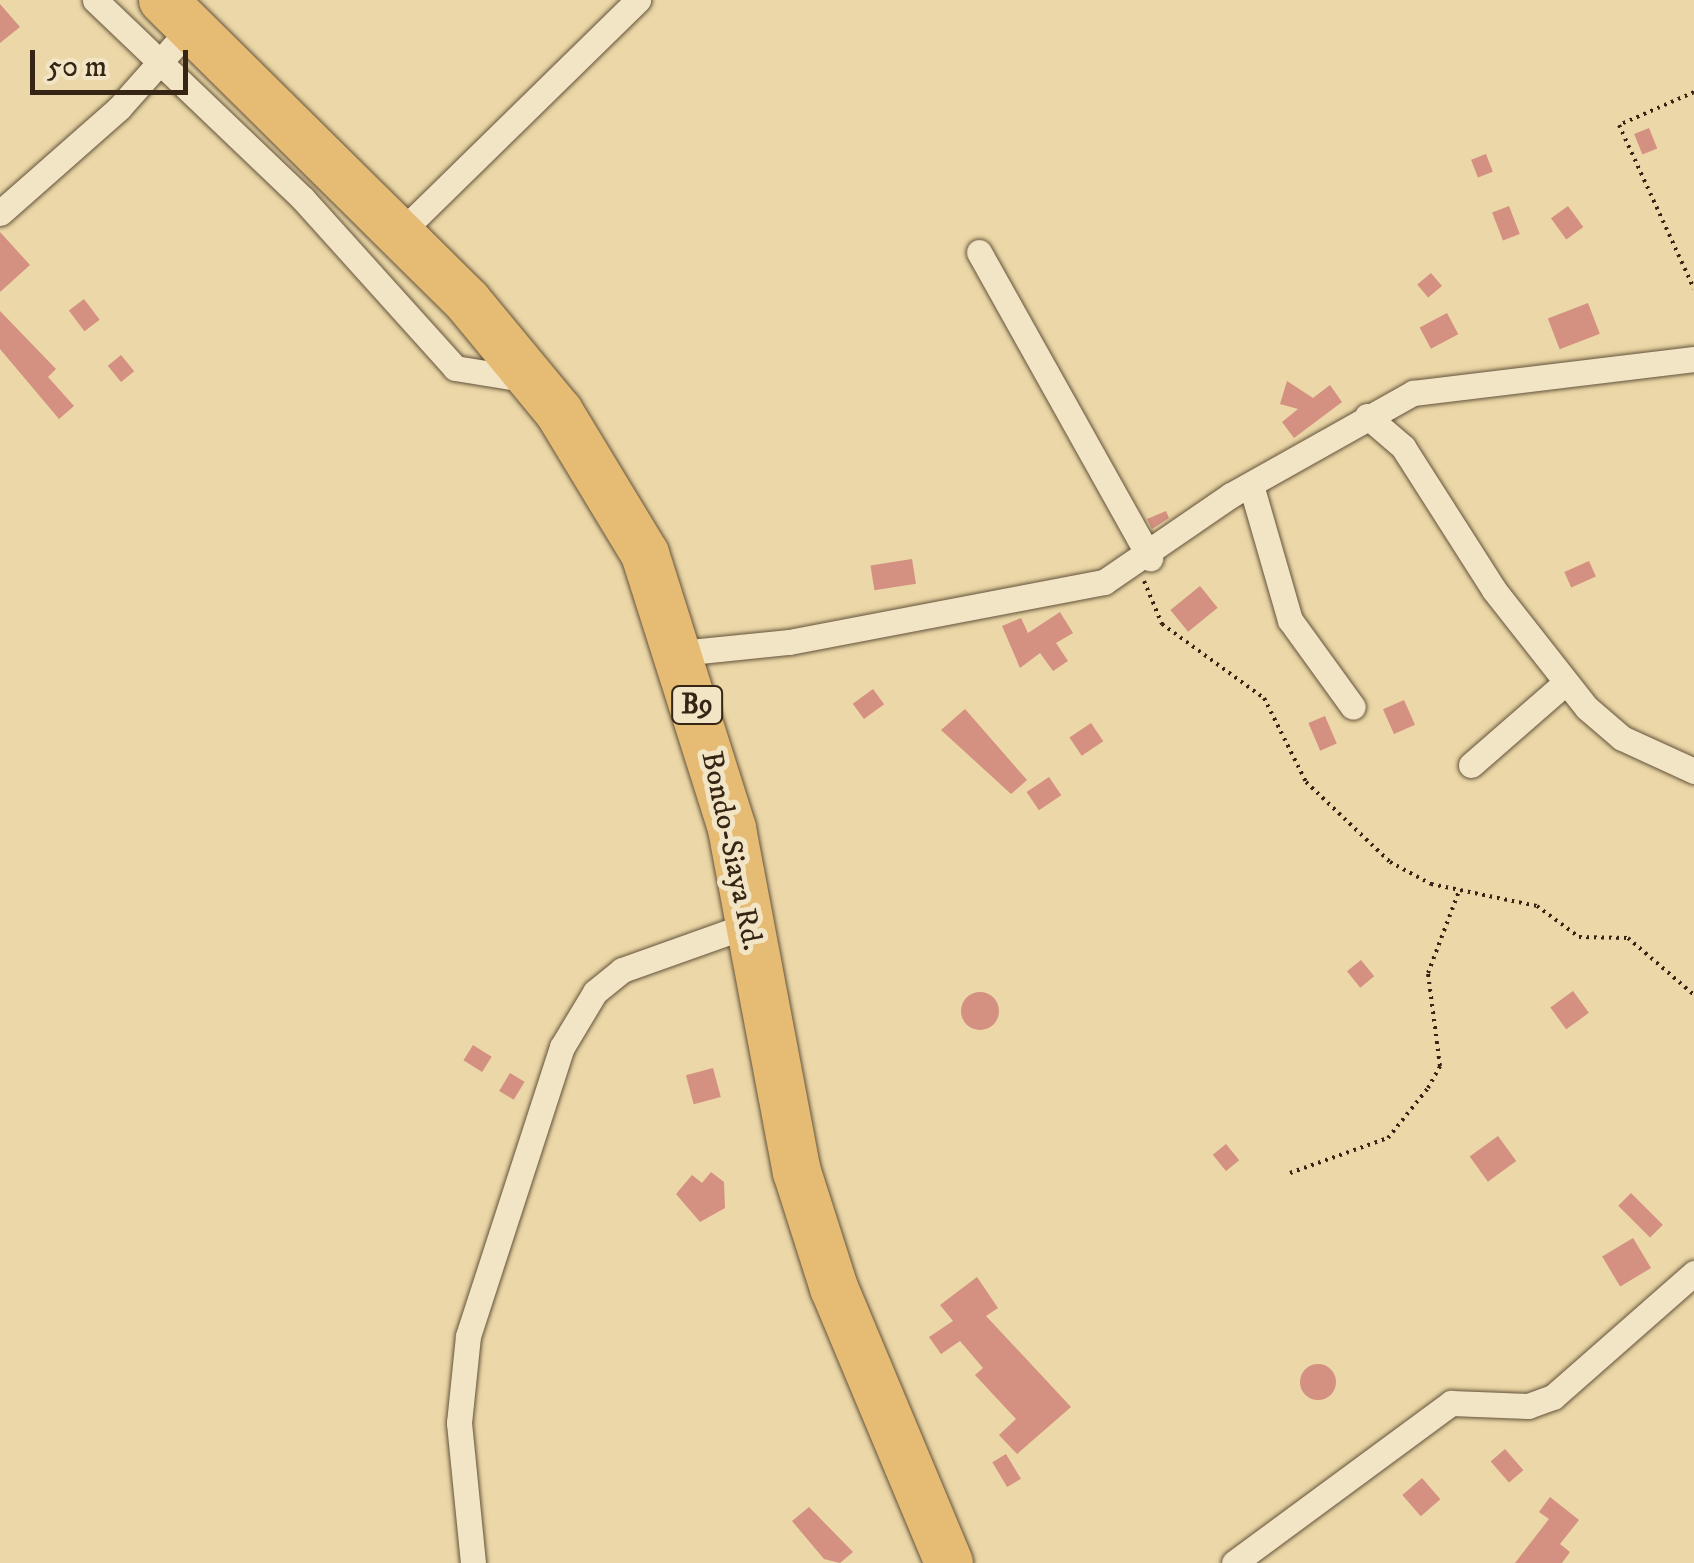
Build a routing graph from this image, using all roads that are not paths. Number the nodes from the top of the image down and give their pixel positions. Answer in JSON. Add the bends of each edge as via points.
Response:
{"nodes":[{"id":1,"x":95,"y":0,"type":"edge"},
{"id":2,"x":638,"y":0,"type":"edge"},
{"id":3,"x":178,"y":13,"type":"edge"},
{"id":4,"x":158,"y":63,"type":"junction"},
{"id":5,"x":0,"y":214,"type":"edge"},
{"id":6,"x":401,"y":232,"type":"junction"},
{"id":7,"x":979,"y":252,"type":"dead end"},
{"id":8,"x":1694,"y":359,"type":"edge"},
{"id":9,"x":535,"y":381,"type":"junction"},
{"id":10,"x":1367,"y":416,"type":"junction"},
{"id":11,"x":1251,"y":485,"type":"junction"},
{"id":12,"x":1143,"y":562,"type":"junction"},
{"id":13,"x":680,"y":652,"type":"junction"},
{"id":14,"x":1565,"y":682,"type":"junction"},
{"id":15,"x":1353,"y":707,"type":"dead end"},
{"id":16,"x":1471,"y":765,"type":"dead end"},
{"id":17,"x":1694,"y":771,"type":"edge"},
{"id":18,"x":750,"y":924,"type":"junction"},
{"id":19,"x":1694,"y":1272,"type":"edge"},
{"id":20,"x":472,"y":1563,"type":"edge"},
{"id":21,"x":949,"y":1563,"type":"edge"},
{"id":22,"x":1234,"y":1563,"type":"edge"}],
"edges":[{"from":1,"to":4,"type":"street"},
{"from":2,"to":6,"type":"street"},
{"from":3,"to":4,"type":"street"},
{"from":3,"to":6,"type":"highway","name":"Bondo-Siaya Rd.","number":"B9"},
{"from":4,"to":5,"type":"street"},
{"from":4,"to":9,"type":"street","via":[[330,226],[454,368]]},
{"from":6,"to":9,"type":"highway","name":"Bondo-Siaya Rd.","number":"B9"},
{"from":7,"to":12,"type":"street"},
{"from":8,"to":10,"type":"street","via":[[1486,388],[1431,386]]},
{"from":9,"to":13,"type":"highway","name":"Bondo-Siaya Rd.","number":"B9","via":[[621,508]]},
{"from":10,"to":11,"type":"street"},
{"from":10,"to":14,"type":"street","via":[[1412,460]]},
{"from":11,"to":12,"type":"street"},
{"from":11,"to":15,"type":"street","via":[[1290,620]]},
{"from":12,"to":13,"type":"street","via":[[1104,582],[937,615]]},
{"from":13,"to":18,"type":"highway","name":"Bondo-Siaya Rd.","number":"B9"},
{"from":14,"to":16,"type":"street"},
{"from":14,"to":17,"type":"street","via":[[1622,738]]},
{"from":18,"to":20,"type":"street","via":[[622,970],[596,992],[562,1047],[468,1336],[460,1423]]},
{"from":18,"to":21,"type":"highway","name":"Bondo-Siaya Rd.","number":"B9","via":[[797,1172],[834,1288]]},
{"from":19,"to":22,"type":"street","via":[[1553,1396],[1528,1406],[1452,1403]]}]}
